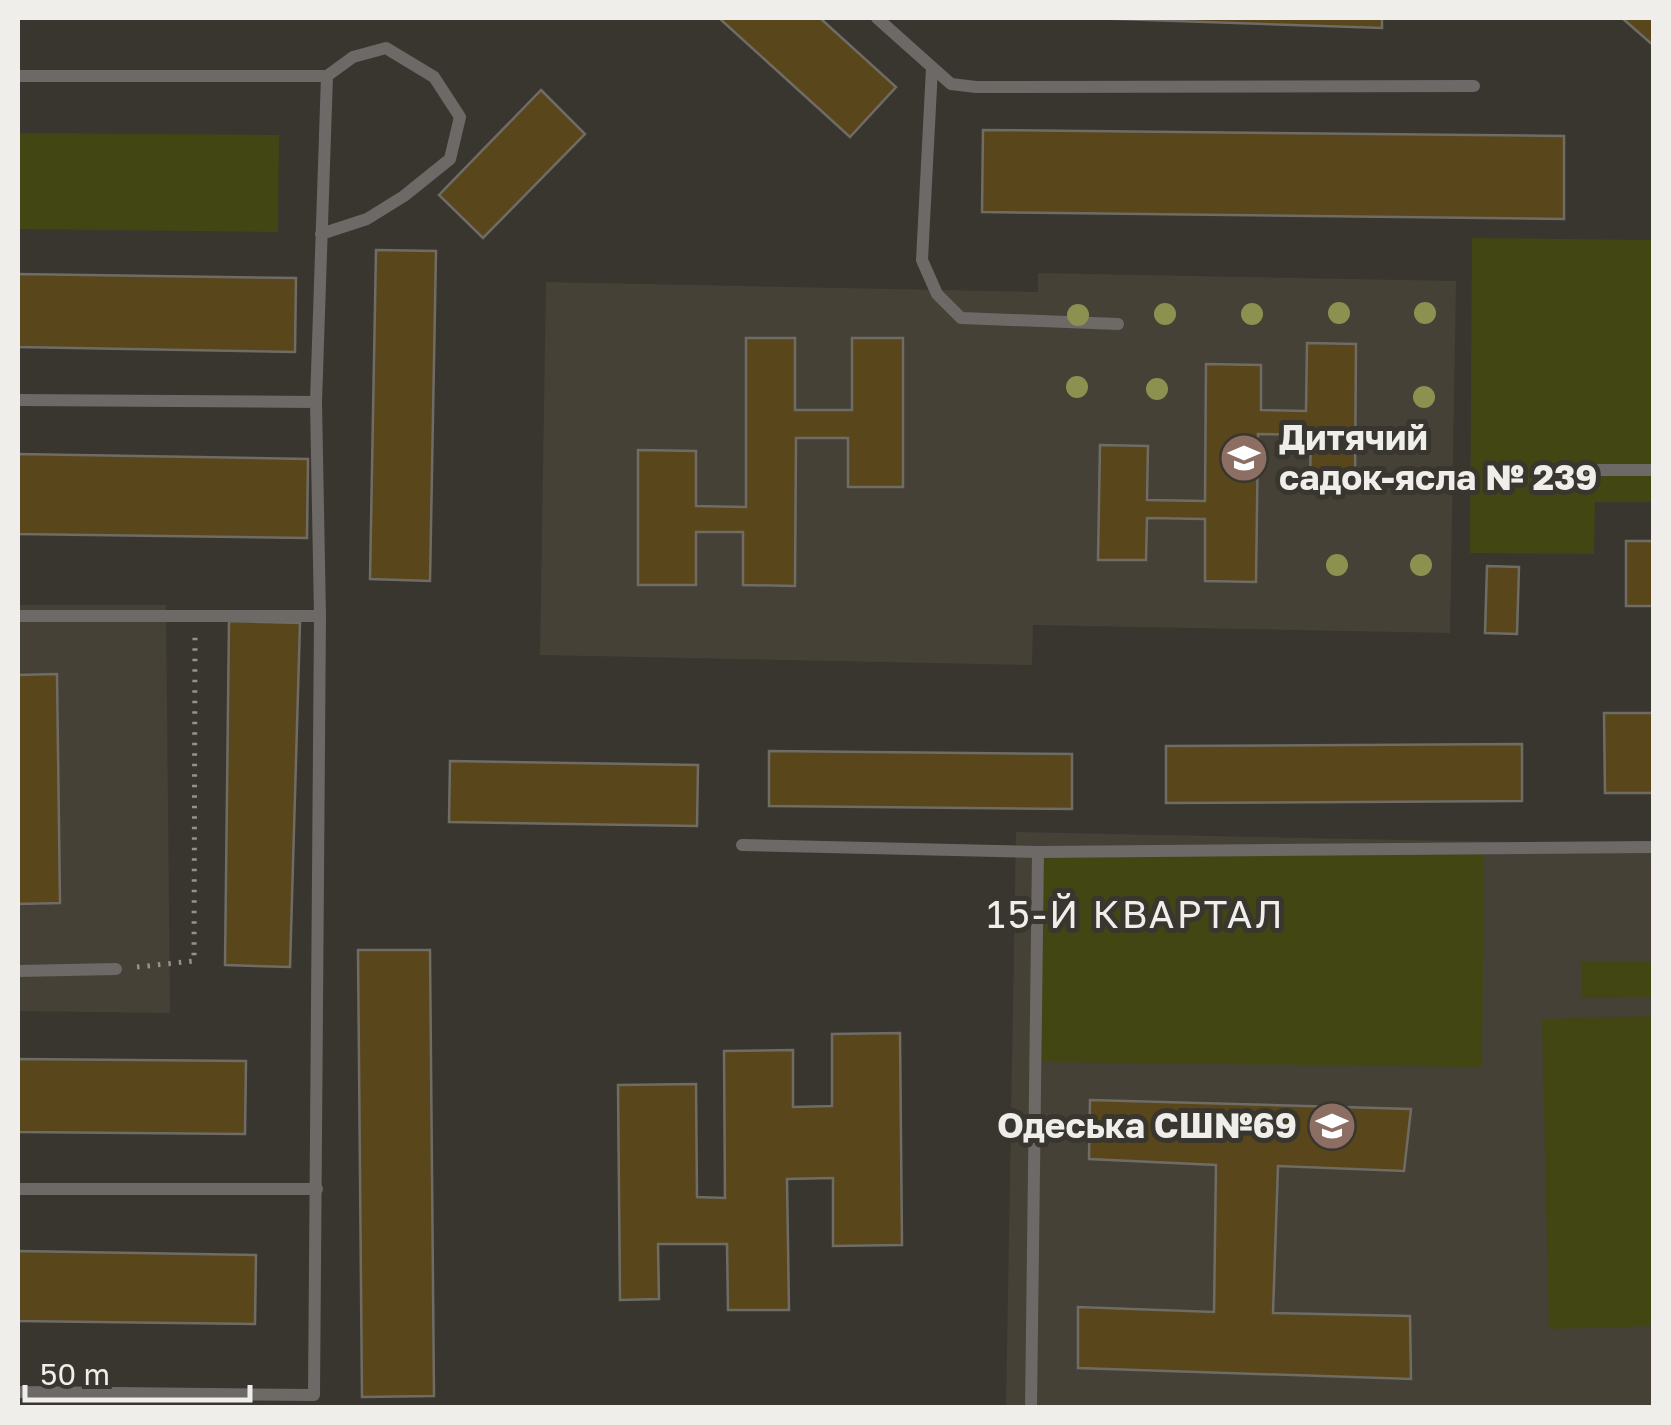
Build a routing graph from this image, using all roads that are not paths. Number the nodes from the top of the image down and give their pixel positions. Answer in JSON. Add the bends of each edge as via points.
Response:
{"nodes":[{"id":1,"x":877,"y":18,"type":"edge"},
{"id":2,"x":932,"y":68,"type":"junction"},
{"id":3,"x":18,"y":76,"type":"edge"},
{"id":4,"x":327,"y":76,"type":"junction"},
{"id":5,"x":1474,"y":86,"type":"dead end"},
{"id":6,"x":322,"y":234,"type":"junction"},
{"id":7,"x":1118,"y":324,"type":"dead end"},
{"id":8,"x":18,"y":400,"type":"edge"},
{"id":9,"x":316,"y":402,"type":"junction"},
{"id":10,"x":1580,"y":470,"type":"dead end"},
{"id":11,"x":1654,"y":470,"type":"edge"},
{"id":12,"x":18,"y":616,"type":"edge"},
{"id":13,"x":320,"y":616,"type":"junction"},
{"id":14,"x":742,"y":845,"type":"dead end"},
{"id":15,"x":1654,"y":847,"type":"edge"},
{"id":16,"x":1038,"y":852,"type":"junction"},
{"id":17,"x":116,"y":969,"type":"road end"},
{"id":18,"x":18,"y":971,"type":"edge"},
{"id":19,"x":18,"y":1189,"type":"edge"},
{"id":20,"x":318,"y":1190,"type":"junction"},
{"id":21,"x":18,"y":1392,"type":"edge"},
{"id":22,"x":1030,"y":1408,"type":"edge"}],
"edges":[{"from":1,"to":2,"type":"lane"},
{"from":2,"to":5,"type":"lane","via":[[951,84],[976,87]]},
{"from":2,"to":7,"type":"lane","via":[[922,260],[937,294],[961,318]]},
{"from":3,"to":4,"type":"lane"},
{"from":4,"to":6,"type":"lane"},
{"from":4,"to":6,"type":"lane","via":[[354,57],[386,48],[434,77],[460,117],[450,160],[367,219]]},
{"from":6,"to":9,"type":"lane"},
{"from":8,"to":9,"type":"lane"},
{"from":9,"to":13,"type":"lane"},
{"from":10,"to":11,"type":"lane"},
{"from":12,"to":13,"type":"lane"},
{"from":13,"to":20,"type":"lane"},
{"from":14,"to":16,"type":"lane"},
{"from":15,"to":16,"type":"lane"},
{"from":16,"to":22,"type":"lane"},
{"from":17,"to":18,"type":"lane"},
{"from":19,"to":20,"type":"lane"},
{"from":20,"to":21,"type":"lane","via":[[314,1394]]}]}
